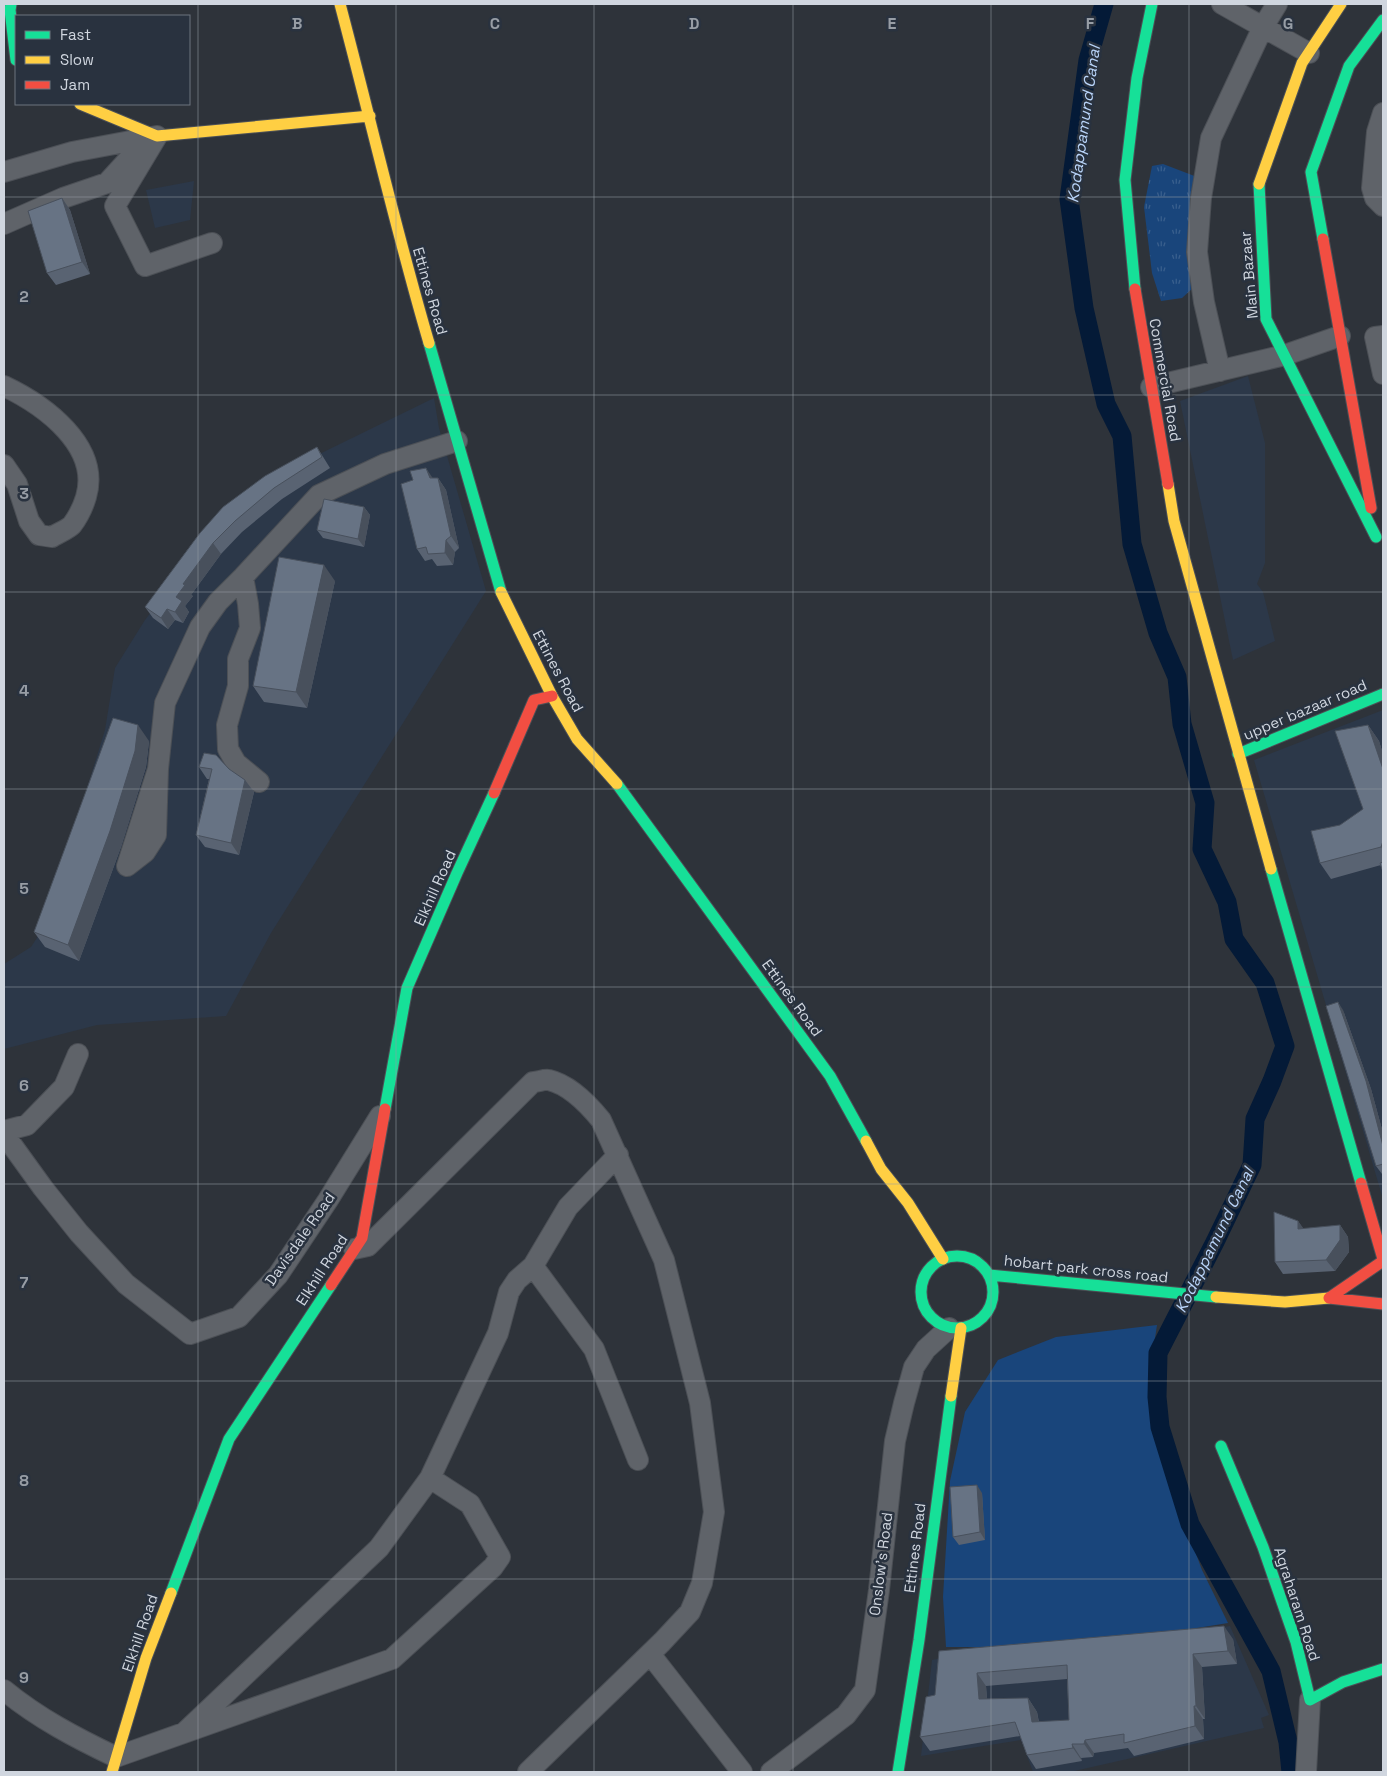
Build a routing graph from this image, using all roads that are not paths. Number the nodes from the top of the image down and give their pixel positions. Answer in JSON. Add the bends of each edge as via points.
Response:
{"nodes":[{"id":1,"x":11,"y":4,"type":"edge"},
{"id":2,"x":340,"y":4,"type":"edge"},
{"id":3,"x":1152,"y":4,"type":"edge"},
{"id":4,"x":1222,"y":4,"type":"edge"},
{"id":5,"x":1277,"y":4,"type":"edge"},
{"id":6,"x":1340,"y":4,"type":"edge"},
{"id":7,"x":1383,"y":20,"type":"edge"},
{"id":8,"x":1263,"y":27,"type":"junction"},
{"id":9,"x":1309,"y":53,"type":"junction"},
{"id":10,"x":15,"y":59,"type":"edge"},
{"id":11,"x":82,"y":105,"type":"edge"},
{"id":12,"x":1383,"y":113,"type":"edge"},
{"id":13,"x":370,"y":116,"type":"junction"},
{"id":14,"x":153,"y":137,"type":"junction"},
{"id":15,"x":4,"y":172,"type":"edge"},
{"id":16,"x":1383,"y":206,"type":"edge"},
{"id":17,"x":4,"y":224,"type":"edge"},
{"id":18,"x":212,"y":243,"type":"dead end"},
{"id":19,"x":1340,"y":336,"type":"junction"},
{"id":20,"x":1383,"y":336,"type":"edge"},
{"id":21,"x":1285,"y":356,"type":"junction"},
{"id":22,"x":1220,"y":371,"type":"junction"},
{"id":23,"x":1383,"y":374,"type":"edge"},
{"id":24,"x":4,"y":386,"type":"edge"},
{"id":25,"x":1151,"y":387,"type":"junction"},
{"id":26,"x":457,"y":441,"type":"junction"},
{"id":27,"x":4,"y":465,"type":"edge"},
{"id":28,"x":1376,"y":537,"type":"junction"},
{"id":29,"x":1383,"y":548,"type":"edge"},
{"id":30,"x":243,"y":577,"type":"junction"},
{"id":31,"x":1383,"y":694,"type":"edge"},
{"id":32,"x":552,"y":696,"type":"junction"},
{"id":33,"x":1238,"y":754,"type":"junction"},
{"id":34,"x":158,"y":770,"type":"dead end"},
{"id":35,"x":259,"y":782,"type":"dead end"},
{"id":36,"x":78,"y":1054,"type":"dead end"},
{"id":37,"x":384,"y":1109,"type":"junction"},
{"id":38,"x":4,"y":1133,"type":"edge"},
{"id":39,"x":618,"y":1156,"type":"junction"},
{"id":40,"x":354,"y":1249,"type":"junction"},
{"id":41,"x":943,"y":1259,"type":"junction"},
{"id":42,"x":1383,"y":1260,"type":"edge"},
{"id":43,"x":533,"y":1266,"type":"junction"},
{"id":44,"x":989,"y":1275,"type":"junction"},
{"id":45,"x":1329,"y":1298,"type":"junction"},
{"id":46,"x":1383,"y":1304,"type":"edge"},
{"id":47,"x":955,"y":1328,"type":"junction"},
{"id":48,"x":1221,"y":1446,"type":"dead end"},
{"id":49,"x":638,"y":1460,"type":"dead end"},
{"id":50,"x":430,"y":1478,"type":"junction"},
{"id":51,"x":650,"y":1654,"type":"junction"},
{"id":52,"x":1383,"y":1669,"type":"edge"},
{"id":53,"x":4,"y":1690,"type":"edge"},
{"id":54,"x":1310,"y":1700,"type":"junction"},
{"id":55,"x":185,"y":1732,"type":"junction"},
{"id":56,"x":114,"y":1764,"type":"edge"},
{"id":57,"x":528,"y":1772,"type":"edge"},
{"id":58,"x":742,"y":1772,"type":"edge"},
{"id":59,"x":771,"y":1772,"type":"edge"},
{"id":60,"x":898,"y":1772,"type":"edge"},
{"id":61,"x":1306,"y":1772,"type":"edge"}],
"edges":[{"from":1,"to":10,"type":"street"},
{"from":2,"to":13,"type":"street","name":"Ettines Road"},
{"from":3,"to":25,"type":"street","name":"Commercial Road","via":[[1137,78],[1125,180],[1135,292]]},
{"from":4,"to":8,"type":"street"},
{"from":5,"to":8,"type":"street"},
{"from":6,"to":9,"type":"street","name":"Main Bazaar"},
{"from":7,"to":19,"type":"street","via":[[1349,66],[1311,172]]},
{"from":8,"to":9,"type":"street"},
{"from":8,"to":22,"type":"street","via":[[1211,138],[1201,198],[1197,252],[1204,302]]},
{"from":9,"to":21,"type":"street","name":"Main Bazaar","via":[[1302,63],[1258,187],[1266,319]]},
{"from":11,"to":14,"type":"street"},
{"from":12,"to":16,"type":"street","via":[[1377,132],[1372,188],[1375,198]]},
{"from":13,"to":14,"type":"street"},
{"from":13,"to":26,"type":"street","name":"Ettines Road","via":[[402,250]]},
{"from":14,"to":15,"type":"street","via":[[72,152]]},
{"from":14,"to":17,"type":"street","via":[[107,183]]},
{"from":14,"to":18,"type":"street","via":[[115,206],[145,266]]},
{"from":19,"to":21,"type":"street"},
{"from":19,"to":28,"type":"street"},
{"from":20,"to":23,"type":"street","via":[[1375,337]]},
{"from":21,"to":22,"type":"street"},
{"from":21,"to":28,"type":"street","name":"Main Bazaar"},
{"from":22,"to":25,"type":"street"},
{"from":24,"to":27,"type":"street","via":[[49,412],[69,433],[86,461],[90,485],[83,506],[71,525],[52,537],[39,535],[29,521],[17,484]]},
{"from":25,"to":33,"type":"street","name":"Commercial Road","via":[[1174,521]]},
{"from":26,"to":30,"type":"street","via":[[385,464],[319,495]]},
{"from":26,"to":32,"type":"street","name":"Ettines Road","via":[[502,596]]},
{"from":28,"to":29,"type":"street","name":"Main Bazaar"},
{"from":30,"to":34,"type":"street","via":[[218,602],[200,627],[165,703]]},
{"from":30,"to":35,"type":"street","via":[[250,628],[238,659],[238,686],[227,725],[228,749],[236,763]]},
{"from":31,"to":33,"type":"street","name":"upper bazaar road"},
{"from":32,"to":37,"type":"street","name":"Elkhill Road","via":[[534,700],[407,988]]},
{"from":32,"to":41,"type":"street","name":"Ettines Road","via":[[577,739],[633,804],[830,1076],[881,1169],[908,1203]]},
{"from":33,"to":42,"type":"street","name":"Commercial Road"},
{"from":36,"to":38,"type":"street","via":[[64,1087],[27,1125]]},
{"from":37,"to":38,"type":"street","name":"Davisdale Road","via":[[278,1275],[239,1317],[190,1334],[126,1284],[42,1188]]},
{"from":37,"to":40,"type":"street","name":"Elkhill Road","via":[[362,1238]]},
{"from":39,"to":40,"type":"street","via":[[601,1120],[587,1102],[548,1080],[533,1082],[368,1246]]},
{"from":39,"to":43,"type":"street","via":[[568,1207]]},
{"from":39,"to":51,"type":"street","via":[[664,1260],[700,1403],[714,1512],[702,1583],[690,1612]]},
{"from":40,"to":56,"type":"street","name":"Elkhill Road","via":[[229,1439],[146,1658]]},
{"from":41,"to":44,"type":"street","via":[[964,1256],[983,1266]]},
{"from":41,"to":47,"type":"street","via":[[926,1274],[921,1296],[930,1317],[939,1324]]},
{"from":42,"to":45,"type":"street"},
{"from":43,"to":49,"type":"street","via":[[594,1349]]},
{"from":43,"to":50,"type":"street","via":[[509,1292],[498,1333]]},
{"from":44,"to":45,"type":"street","name":"hobart park cross road","via":[[1285,1302]]},
{"from":44,"to":47,"type":"street","via":[[993,1286],[990,1309],[973,1325]]},
{"from":45,"to":46,"type":"street","name":"hobart park cross road"},
{"from":47,"to":59,"type":"street","name":"Onslow's Road","via":[[926,1349],[914,1367],[904,1403],[895,1441],[865,1690],[846,1715]]},
{"from":47,"to":60,"type":"street","name":"Ettines Road","via":[[919,1640]]},
{"from":48,"to":54,"type":"street","name":"Agraharam Road","via":[[1263,1547],[1296,1642]]},
{"from":50,"to":55,"type":"street","via":[[379,1548]]},
{"from":50,"to":55,"type":"street","via":[[470,1504],[500,1557],[493,1568],[392,1659]]},
{"from":51,"to":57,"type":"street"},
{"from":51,"to":58,"type":"street"},
{"from":52,"to":54,"type":"street","via":[[1343,1682]]},
{"from":53,"to":56,"type":"street","via":[[28,1710]]},
{"from":54,"to":61,"type":"street"},
{"from":55,"to":56,"type":"street"}]}
